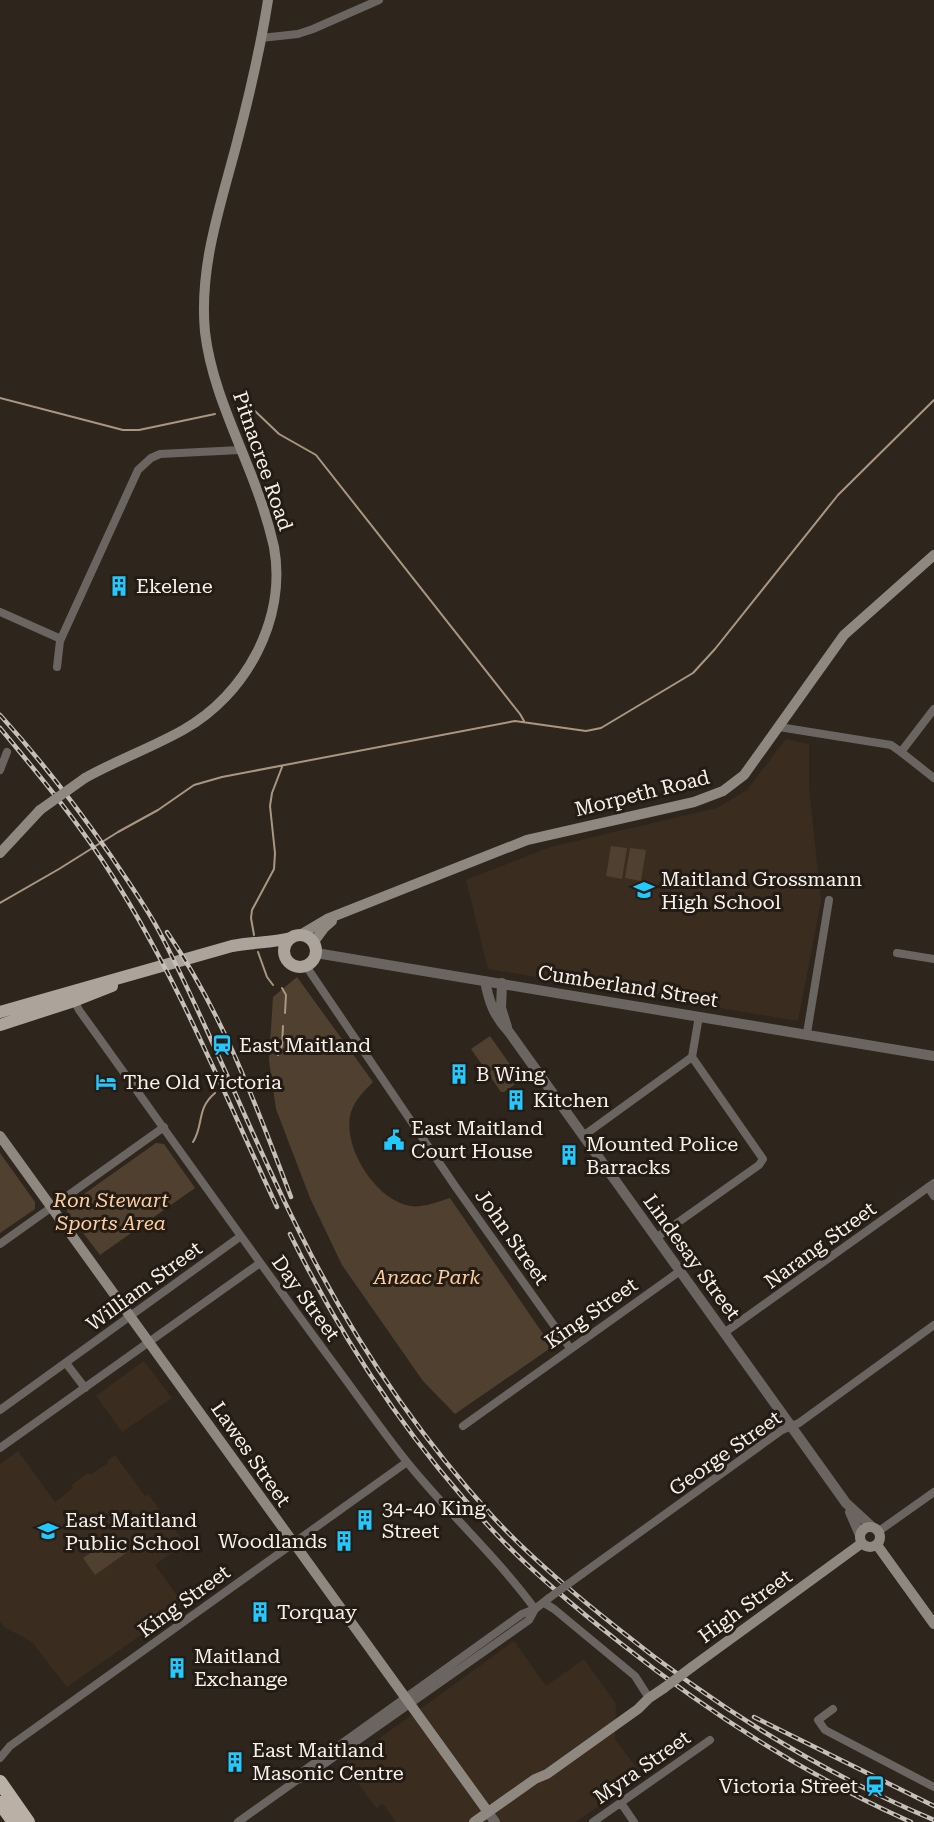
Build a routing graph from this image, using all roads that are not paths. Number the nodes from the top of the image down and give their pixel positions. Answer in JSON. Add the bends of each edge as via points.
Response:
{"nodes":[{"id":1,"x":268,"y":0,"type":"edge"},
{"id":2,"x":379,"y":0,"type":"edge"},
{"id":3,"x":261,"y":38,"type":"junction"},
{"id":4,"x":240,"y":450,"type":"junction"},
{"id":5,"x":934,"y":555,"type":"edge"},
{"id":6,"x":0,"y":612,"type":"edge"},
{"id":7,"x":61,"y":639,"type":"junction"},
{"id":8,"x":57,"y":667,"type":"dead end"},
{"id":9,"x":934,"y":709,"type":"edge"},
{"id":10,"x":779,"y":727,"type":"junction"},
{"id":11,"x":7,"y":752,"type":"dead end"},
{"id":12,"x":901,"y":752,"type":"junction"},
{"id":13,"x":0,"y":770,"type":"edge"},
{"id":14,"x":934,"y":778,"type":"edge"},
{"id":15,"x":0,"y":853,"type":"edge"},
{"id":16,"x":829,"y":900,"type":"dead end"},
{"id":17,"x":339,"y":915,"type":"junction"},
{"id":18,"x":296,"y":937,"type":"junction"},
{"id":19,"x":264,"y":944,"type":"junction"},
{"id":20,"x":315,"y":948,"type":"junction"},
{"id":21,"x":897,"y":953,"type":"dead end"},
{"id":22,"x":934,"y":959,"type":"edge"},
{"id":23,"x":286,"y":960,"type":"junction"},
{"id":24,"x":306,"y":966,"type":"junction"},
{"id":25,"x":485,"y":981,"type":"junction"},
{"id":26,"x":502,"y":983,"type":"junction"},
{"id":27,"x":72,"y":996,"type":"junction"},
{"id":28,"x":0,"y":1012,"type":"edge"},
{"id":29,"x":699,"y":1016,"type":"junction"},
{"id":30,"x":0,"y":1025,"type":"edge"},
{"id":31,"x":509,"y":1032,"type":"junction"},
{"id":32,"x":807,"y":1033,"type":"junction"},
{"id":33,"x":934,"y":1056,"type":"edge"},
{"id":34,"x":692,"y":1057,"type":"junction"},
{"id":35,"x":164,"y":1127,"type":"junction"},
{"id":36,"x":0,"y":1136,"type":"edge"},
{"id":37,"x":583,"y":1136,"type":"junction"},
{"id":38,"x":931,"y":1185,"type":"edge"},
{"id":39,"x":934,"y":1196,"type":"edge"},
{"id":40,"x":51,"y":1207,"type":"junction"},
{"id":41,"x":241,"y":1236,"type":"junction"},
{"id":42,"x":656,"y":1238,"type":"junction"},
{"id":43,"x":0,"y":1244,"type":"edge"},
{"id":44,"x":260,"y":1263,"type":"junction"},
{"id":45,"x":680,"y":1271,"type":"junction"},
{"id":46,"x":131,"y":1317,"type":"junction"},
{"id":47,"x":934,"y":1325,"type":"edge"},
{"id":48,"x":724,"y":1333,"type":"junction"},
{"id":49,"x":149,"y":1342,"type":"junction"},
{"id":50,"x":570,"y":1348,"type":"junction"},
{"id":51,"x":66,"y":1364,"type":"junction"},
{"id":52,"x":85,"y":1388,"type":"junction"},
{"id":53,"x":0,"y":1410,"type":"edge"},
{"id":54,"x":463,"y":1426,"type":"dead end"},
{"id":55,"x":790,"y":1426,"type":"junction"},
{"id":56,"x":4,"y":1442,"type":"edge"},
{"id":57,"x":0,"y":1448,"type":"edge"},
{"id":58,"x":407,"y":1462,"type":"junction"},
{"id":59,"x":934,"y":1492,"type":"edge"},
{"id":60,"x":846,"y":1503,"type":"junction"},
{"id":61,"x":875,"y":1528,"type":"junction"},
{"id":62,"x":861,"y":1539,"type":"junction"},
{"id":63,"x":293,"y":1544,"type":"junction"},
{"id":64,"x":877,"y":1545,"type":"junction"},
{"id":65,"x":546,"y":1600,"type":"junction"},
{"id":66,"x":535,"y":1609,"type":"junction"},
{"id":67,"x":934,"y":1624,"type":"edge"},
{"id":68,"x":649,"y":1698,"type":"junction"},
{"id":69,"x":407,"y":1701,"type":"junction"},
{"id":70,"x":833,"y":1709,"type":"dead end"},
{"id":71,"x":710,"y":1740,"type":"dead end"},
{"id":72,"x":10,"y":1746,"type":"junction"},
{"id":73,"x":0,"y":1750,"type":"edge"},
{"id":74,"x":0,"y":1758,"type":"edge"},
{"id":75,"x":0,"y":1782,"type":"edge"},
{"id":76,"x":934,"y":1787,"type":"edge"},
{"id":77,"x":0,"y":1803,"type":"edge"},
{"id":78,"x":621,"y":1803,"type":"junction"},
{"id":79,"x":488,"y":1812,"type":"junction"},
{"id":80,"x":14,"y":1822,"type":"edge"},
{"id":81,"x":28,"y":1822,"type":"edge"},
{"id":82,"x":238,"y":1822,"type":"edge"},
{"id":83,"x":474,"y":1822,"type":"edge"},
{"id":84,"x":495,"y":1822,"type":"edge"},
{"id":85,"x":592,"y":1822,"type":"edge"},
{"id":86,"x":634,"y":1822,"type":"edge"}],
"edges":[{"from":1,"to":3,"type":"main road","name":"Pitnacree Road"},
{"from":2,"to":3,"type":"street","via":[[298,34]]},
{"from":3,"to":4,"type":"main road","name":"Pitnacree Road","via":[[208,254],[204,288],[205,333],[214,377]]},
{"from":4,"to":7,"type":"street","via":[[160,454],[144,463]]},
{"from":4,"to":15,"type":"main road","name":"Pitnacree Road","bridge":true,"via":[[274,549],[271,613],[247,671],[212,711],[184,730],[85,778],[40,810]]},
{"from":5,"to":10,"type":"main road","name":"Morpeth Road","via":[[844,636]]},
{"from":6,"to":7,"type":"street"},
{"from":7,"to":8,"type":"street"},
{"from":9,"to":12,"type":"street"},
{"from":10,"to":12,"type":"street","via":[[891,746]]},
{"from":10,"to":17,"type":"main road","name":"Morpeth Road","via":[[744,775],[723,791],[694,802],[527,840]]},
{"from":11,"to":13,"type":"street"},
{"from":12,"to":14,"type":"street"},
{"from":16,"to":32,"type":"street"},
{"from":17,"to":18,"type":"main road","name":"Morpeth Road"},
{"from":17,"to":20,"type":"main road","name":"Morpeth Road","via":[[324,928]]},
{"from":18,"to":19,"type":"main road"},
{"from":18,"to":20,"type":"main road","via":[[308,937]]},
{"from":18,"to":23,"type":"main road","via":[[285,947]]},
{"from":19,"to":23,"type":"main road"},
{"from":19,"to":27,"type":"main road","via":[[232,946],[107,981]]},
{"from":20,"to":24,"type":"main road","via":[[312,962]]},
{"from":20,"to":25,"type":"street","name":"Cumberland Street"},
{"from":21,"to":22,"type":"street"},
{"from":23,"to":24,"type":"main road","via":[[295,966]]},
{"from":24,"to":50,"type":"street","name":"John Street"},
{"from":25,"to":26,"type":"street","name":"Cumberland Street"},
{"from":25,"to":31,"type":"street","name":"Lindesay Street","via":[[492,1010]]},
{"from":26,"to":29,"type":"street","name":"Cumberland Street"},
{"from":26,"to":31,"type":"street","name":"Lindesay Street","via":[[501,1008]]},
{"from":27,"to":28,"type":"main road"},
{"from":27,"to":30,"type":"main road"},
{"from":27,"to":35,"type":"street","name":"Day Street"},
{"from":29,"to":32,"type":"street","name":"Cumberland Street"},
{"from":29,"to":34,"type":"street"},
{"from":31,"to":37,"type":"street","name":"Lindesay Street"},
{"from":32,"to":33,"type":"street","name":"Cumberland Street"},
{"from":34,"to":37,"type":"street"},
{"from":34,"to":42,"type":"street","via":[[763,1159]]},
{"from":35,"to":40,"type":"street"},
{"from":35,"to":41,"type":"street","name":"Day Street"},
{"from":36,"to":40,"type":"main road","name":"Lawes Street"},
{"from":37,"to":42,"type":"street","name":"Lindesay Street"},
{"from":38,"to":39,"type":"street"},
{"from":38,"to":48,"type":"street","name":"Narang Street"},
{"from":40,"to":43,"type":"street"},
{"from":40,"to":46,"type":"main road","name":"Lawes Street"},
{"from":41,"to":44,"type":"street","name":"Day Street"},
{"from":41,"to":46,"type":"street","name":"William Street"},
{"from":42,"to":45,"type":"street","name":"Lindesay Street"},
{"from":44,"to":49,"type":"street"},
{"from":44,"to":58,"type":"street","name":"Day Street"},
{"from":45,"to":48,"type":"street","name":"Lindesay Street"},
{"from":45,"to":50,"type":"street","name":"King Street"},
{"from":46,"to":49,"type":"main road","name":"Lawes Street"},
{"from":46,"to":51,"type":"street","name":"William Street"},
{"from":47,"to":55,"type":"street","name":"George Street"},
{"from":48,"to":55,"type":"street","name":"Lindesay Street"},
{"from":49,"to":52,"type":"street"},
{"from":49,"to":63,"type":"main road","name":"Lawes Street"},
{"from":50,"to":54,"type":"street","name":"King Street"},
{"from":51,"to":52,"type":"street"},
{"from":51,"to":53,"type":"street","name":"William Street"},
{"from":52,"to":56,"type":"street"},
{"from":55,"to":60,"type":"street","name":"Lindesay Street"},
{"from":55,"to":65,"type":"street","name":"George Street","bridge":true},
{"from":56,"to":57,"type":"street"},
{"from":58,"to":63,"type":"street","name":"King Street"},
{"from":58,"to":66,"type":"street","name":"Day Street"},
{"from":59,"to":61,"type":"street"},
{"from":60,"to":61,"type":"street","name":"Lindesay Street"},
{"from":60,"to":62,"type":"street","name":"Lindesay Street"},
{"from":61,"to":62,"type":"main road","via":[[864,1528]]},
{"from":61,"to":64,"type":"main road","via":[[881,1538]]},
{"from":62,"to":64,"type":"main road","via":[[870,1547]]},
{"from":62,"to":68,"type":"main road","name":"High Street","bridge":true},
{"from":63,"to":69,"type":"main road","name":"Lawes Street"},
{"from":63,"to":72,"type":"street","name":"King Street"},
{"from":64,"to":67,"type":"main road"},
{"from":65,"to":66,"type":"street","name":"George Street"},
{"from":65,"to":68,"type":"street","via":[[635,1676]]},
{"from":66,"to":69,"type":"street","name":"George Street","via":[[529,1620]]},
{"from":68,"to":79,"type":"main road","name":"High Street","via":[[548,1774]]},
{"from":69,"to":79,"type":"main road","name":"Lawes Street"},
{"from":69,"to":82,"type":"street","name":"George Street"},
{"from":70,"to":76,"type":"street","via":[[818,1720],[825,1730]]},
{"from":71,"to":78,"type":"street","name":"Myra Street"},
{"from":72,"to":73,"type":"street","name":"King Street"},
{"from":72,"to":74,"type":"street","name":"King Street"},
{"from":75,"to":81,"type":"highway"},
{"from":77,"to":80,"type":"highway"},
{"from":78,"to":85,"type":"street","name":"Myra Street"},
{"from":78,"to":86,"type":"street"},
{"from":79,"to":83,"type":"main road","name":"High Street"},
{"from":79,"to":84,"type":"street","name":"Lawes Street"}]}
